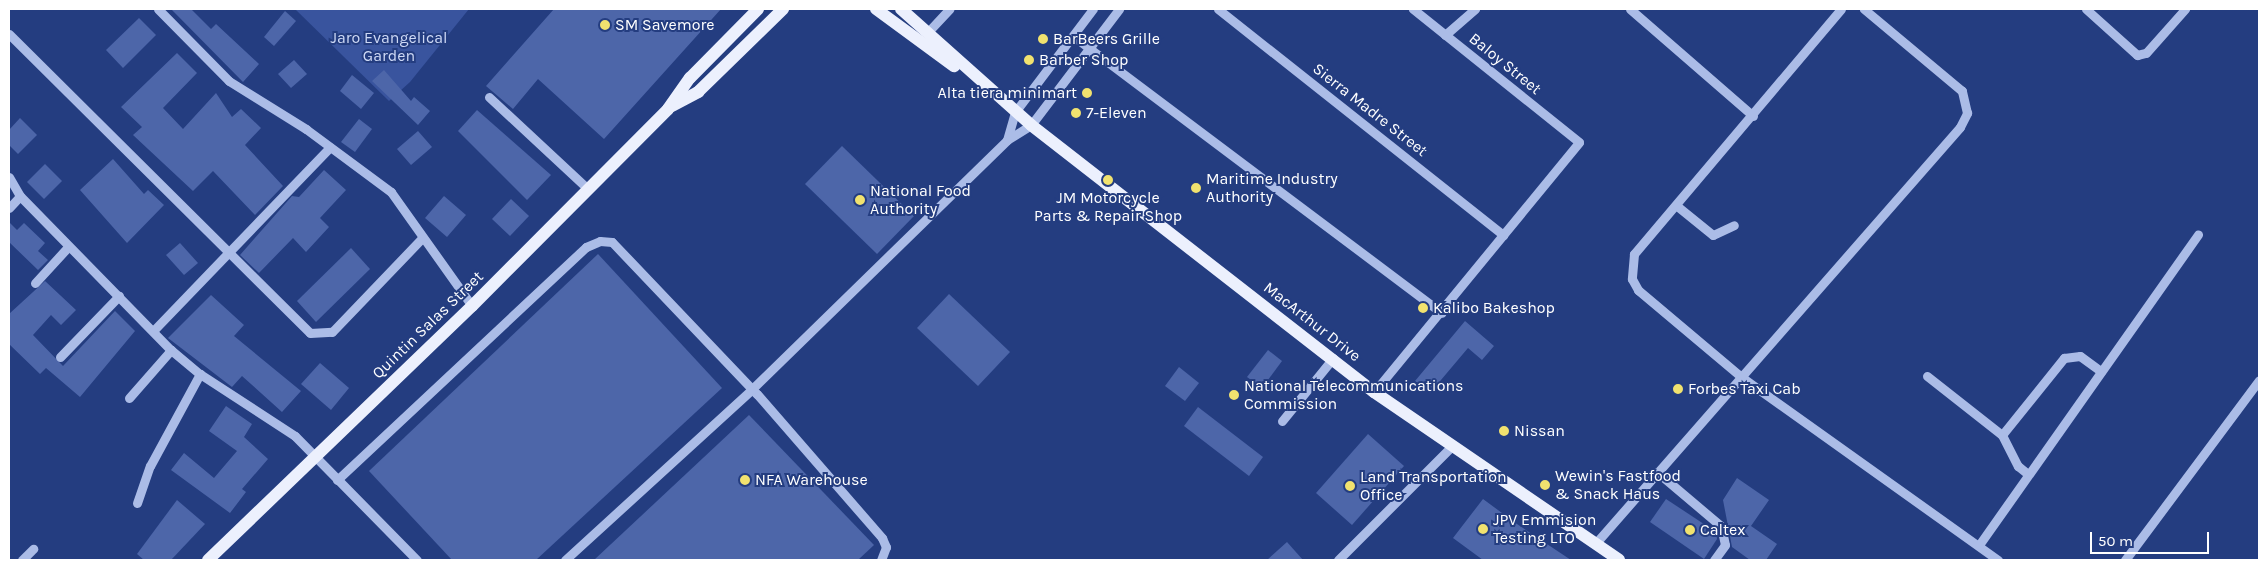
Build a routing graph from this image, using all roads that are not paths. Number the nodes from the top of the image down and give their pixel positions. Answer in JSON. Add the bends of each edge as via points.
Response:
{"nodes":[{"id":1,"x":158,"y":9,"type":"edge"},
{"id":2,"x":758,"y":9,"type":"edge"},
{"id":3,"x":783,"y":9,"type":"edge"},
{"id":4,"x":876,"y":9,"type":"edge"},
{"id":5,"x":901,"y":9,"type":"edge"},
{"id":6,"x":949,"y":9,"type":"edge"},
{"id":7,"x":1093,"y":9,"type":"edge"},
{"id":8,"x":1119,"y":9,"type":"edge"},
{"id":9,"x":1218,"y":9,"type":"edge"},
{"id":10,"x":1413,"y":9,"type":"edge"},
{"id":11,"x":1475,"y":9,"type":"edge"},
{"id":12,"x":1630,"y":9,"type":"edge"},
{"id":13,"x":1842,"y":9,"type":"edge"},
{"id":14,"x":1864,"y":9,"type":"edge"},
{"id":15,"x":2086,"y":9,"type":"edge"},
{"id":16,"x":2185,"y":9,"type":"edge"},
{"id":17,"x":927,"y":33,"type":"junction"},
{"id":18,"x":9,"y":34,"type":"edge"},
{"id":19,"x":1446,"y":35,"type":"junction"},
{"id":20,"x":1072,"y":36,"type":"junction"},
{"id":21,"x":1089,"y":48,"type":"junction"},
{"id":22,"x":996,"y":95,"type":"junction"},
{"id":23,"x":489,"y":97,"type":"dead end"},
{"id":24,"x":668,"y":109,"type":"junction"},
{"id":25,"x":1015,"y":112,"type":"junction"},
{"id":26,"x":1753,"y":116,"type":"junction"},
{"id":27,"x":1031,"y":125,"type":"junction"},
{"id":28,"x":1007,"y":140,"type":"junction"},
{"id":29,"x":330,"y":147,"type":"junction"},
{"id":30,"x":9,"y":177,"type":"edge"},
{"id":31,"x":587,"y":188,"type":"junction"},
{"id":32,"x":20,"y":196,"type":"junction"},
{"id":33,"x":1677,"y":206,"type":"junction"},
{"id":34,"x":9,"y":208,"type":"edge"},
{"id":35,"x":1734,"y":225,"type":"dead end"},
{"id":36,"x":1503,"y":234,"type":"junction"},
{"id":37,"x":2198,"y":234,"type":"dead end"},
{"id":38,"x":422,"y":238,"type":"junction"},
{"id":39,"x":68,"y":247,"type":"junction"},
{"id":40,"x":228,"y":253,"type":"junction"},
{"id":41,"x":35,"y":283,"type":"dead end"},
{"id":42,"x":119,"y":296,"type":"junction"},
{"id":43,"x":472,"y":306,"type":"junction"},
{"id":44,"x":1442,"y":313,"type":"junction"},
{"id":45,"x":152,"y":331,"type":"junction"},
{"id":46,"x":171,"y":350,"type":"junction"},
{"id":47,"x":60,"y":357,"type":"dead end"},
{"id":48,"x":1333,"y":358,"type":"junction"},
{"id":49,"x":2101,"y":372,"type":"junction"},
{"id":50,"x":200,"y":374,"type":"junction"},
{"id":51,"x":1740,"y":376,"type":"junction"},
{"id":52,"x":1927,"y":376,"type":"dead end"},
{"id":53,"x":2259,"y":380,"type":"edge"},
{"id":54,"x":751,"y":390,"type":"junction"},
{"id":55,"x":1374,"y":392,"type":"junction"},
{"id":56,"x":128,"y":398,"type":"dead end"},
{"id":57,"x":1282,"y":421,"type":"dead end"},
{"id":58,"x":2002,"y":435,"type":"junction"},
{"id":59,"x":1450,"y":448,"type":"junction"},
{"id":60,"x":316,"y":455,"type":"junction"},
{"id":61,"x":1658,"y":472,"type":"junction"},
{"id":62,"x":2028,"y":474,"type":"junction"},
{"id":63,"x":337,"y":480,"type":"junction"},
{"id":64,"x":137,"y":503,"type":"dead end"},
{"id":65,"x":1595,"y":544,"type":"junction"},
{"id":66,"x":1979,"y":545,"type":"junction"},
{"id":67,"x":33,"y":549,"type":"dead end"},
{"id":68,"x":22,"y":560,"type":"edge"},
{"id":69,"x":208,"y":560,"type":"edge"},
{"id":70,"x":417,"y":560,"type":"edge"},
{"id":71,"x":565,"y":560,"type":"edge"},
{"id":72,"x":881,"y":560,"type":"edge"},
{"id":73,"x":1338,"y":560,"type":"edge"},
{"id":74,"x":1619,"y":560,"type":"edge"},
{"id":75,"x":1714,"y":560,"type":"edge"},
{"id":76,"x":1998,"y":560,"type":"edge"},
{"id":77,"x":2125,"y":560,"type":"edge"}],
"edges":[{"from":1,"to":29,"type":"street","via":[[228,81]]},
{"from":2,"to":24,"type":"main road","name":"Quintin Salas Street","via":[[690,78]]},
{"from":3,"to":24,"type":"main road","name":"Quintin Salas Street","via":[[698,92]]},
{"from":4,"to":22,"type":"main road","name":"MacArthur Drive"},
{"from":5,"to":17,"type":"main road","name":"MacArthur Drive"},
{"from":6,"to":17,"type":"street"},
{"from":7,"to":20,"type":"street"},
{"from":8,"to":21,"type":"street"},
{"from":9,"to":36,"type":"street","name":"Sierra Madre Street"},
{"from":10,"to":19,"type":"street","name":"Baloy Street"},
{"from":11,"to":19,"type":"street"},
{"from":12,"to":26,"type":"street"},
{"from":13,"to":26,"type":"street"},
{"from":14,"to":51,"type":"street","via":[[1962,91],[1967,112],[1960,127]]},
{"from":15,"to":16,"type":"street","via":[[2138,55],[2146,53]]},
{"from":17,"to":22,"type":"main road","name":"MacArthur Drive"},
{"from":18,"to":40,"type":"street"},
{"from":19,"to":36,"type":"street","name":"Baloy Street","via":[[1579,142]]},
{"from":20,"to":21,"type":"street"},
{"from":20,"to":25,"type":"street"},
{"from":21,"to":27,"type":"street"},
{"from":21,"to":44,"type":"street"},
{"from":22,"to":25,"type":"main road","name":"MacArthur Drive"},
{"from":23,"to":31,"type":"street"},
{"from":24,"to":31,"type":"main road","name":"Quintin Salas Street"},
{"from":25,"to":27,"type":"main road","name":"MacArthur Drive"},
{"from":25,"to":28,"type":"street"},
{"from":26,"to":33,"type":"street"},
{"from":27,"to":28,"type":"street"},
{"from":27,"to":48,"type":"main road","name":"MacArthur Drive"},
{"from":28,"to":54,"type":"street"},
{"from":29,"to":38,"type":"street","via":[[391,192]]},
{"from":29,"to":40,"type":"street"},
{"from":30,"to":32,"type":"street"},
{"from":31,"to":43,"type":"main road","name":"Quintin Salas Street"},
{"from":32,"to":34,"type":"street"},
{"from":32,"to":39,"type":"street"},
{"from":33,"to":35,"type":"street","via":[[1713,235]]},
{"from":33,"to":51,"type":"street","via":[[1634,254],[1632,279],[1638,290]]},
{"from":36,"to":44,"type":"street"},
{"from":37,"to":49,"type":"street"},
{"from":38,"to":40,"type":"street","via":[[332,332],[321,334],[310,333]]},
{"from":38,"to":43,"type":"street"},
{"from":39,"to":41,"type":"street"},
{"from":39,"to":42,"type":"street"},
{"from":40,"to":45,"type":"street"},
{"from":42,"to":45,"type":"street"},
{"from":42,"to":47,"type":"street"},
{"from":43,"to":60,"type":"main road","name":"Quintin Salas Street"},
{"from":44,"to":55,"type":"street"},
{"from":45,"to":46,"type":"street"},
{"from":46,"to":50,"type":"street"},
{"from":46,"to":56,"type":"street"},
{"from":48,"to":55,"type":"main road","name":"MacArthur Drive"},
{"from":48,"to":57,"type":"street"},
{"from":49,"to":58,"type":"street","via":[[2080,356],[2064,358]]},
{"from":49,"to":62,"type":"street"},
{"from":50,"to":60,"type":"street","via":[[268,416]]},
{"from":50,"to":64,"type":"street","via":[[150,466]]},
{"from":51,"to":61,"type":"street"},
{"from":51,"to":66,"type":"street"},
{"from":52,"to":58,"type":"street"},
{"from":53,"to":77,"type":"street"},
{"from":54,"to":63,"type":"street","via":[[612,242],[600,241],[586,247]]},
{"from":54,"to":71,"type":"street"},
{"from":54,"to":72,"type":"street","via":[[882,538],[886,547]]},
{"from":55,"to":59,"type":"main road","name":"MacArthur Drive"},
{"from":58,"to":62,"type":"street","via":[[2018,466]]},
{"from":59,"to":65,"type":"main road","name":"MacArthur Drive"},
{"from":59,"to":73,"type":"street"},
{"from":60,"to":63,"type":"street"},
{"from":60,"to":69,"type":"main road","name":"Quintin Salas Street"},
{"from":61,"to":65,"type":"street"},
{"from":61,"to":75,"type":"street","via":[[1721,526],[1725,545]]},
{"from":62,"to":66,"type":"street"},
{"from":63,"to":70,"type":"street"},
{"from":65,"to":74,"type":"main road","name":"MacArthur Drive"},
{"from":66,"to":76,"type":"street"},
{"from":67,"to":68,"type":"street"}]}
